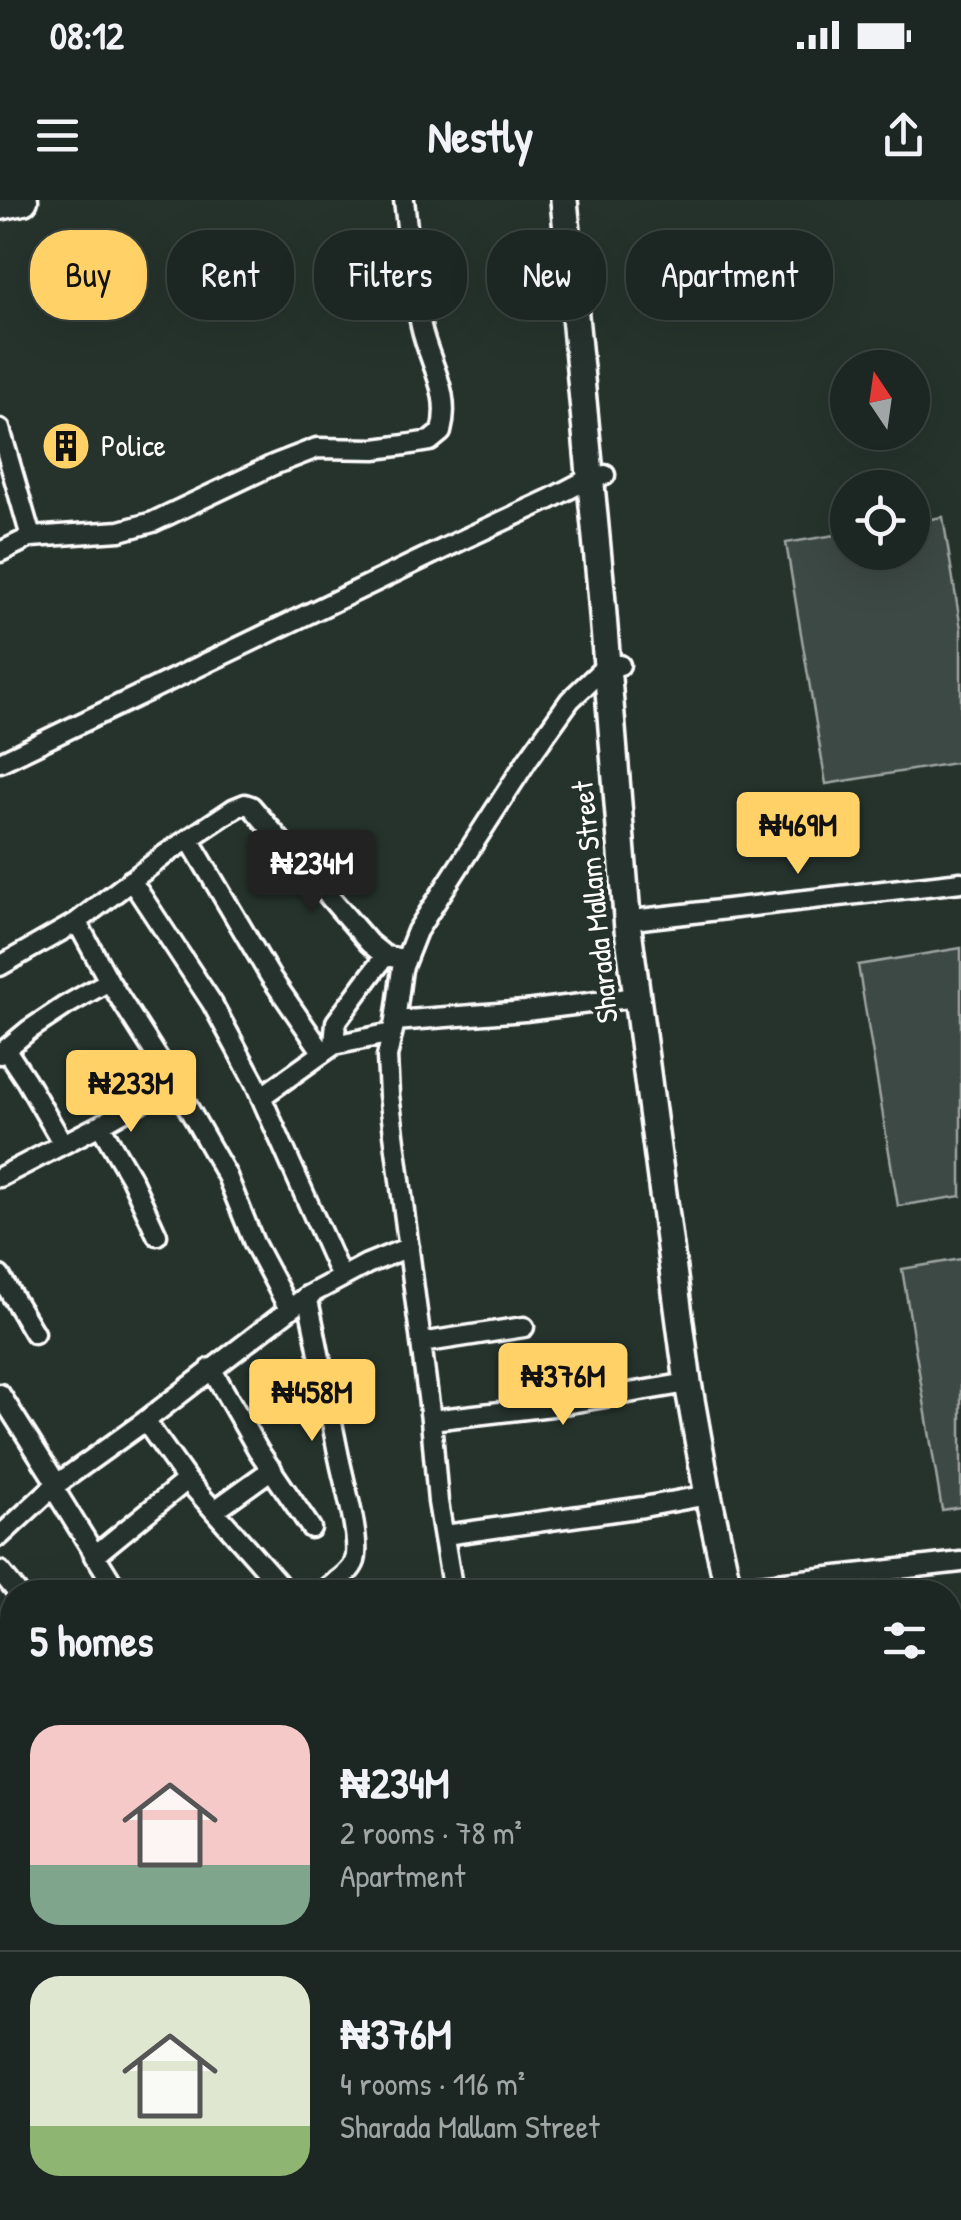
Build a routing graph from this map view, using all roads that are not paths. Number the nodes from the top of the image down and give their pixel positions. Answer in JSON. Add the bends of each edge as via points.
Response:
{"nodes":[{"id":1,"x":23,"y":200,"type":"edge"},
{"id":2,"x":404,"y":200,"type":"edge"},
{"id":3,"x":564,"y":200,"type":"edge"},
{"id":4,"x":579,"y":200,"type":"edge"},
{"id":5,"x":0,"y":204,"type":"edge"},
{"id":6,"x":0,"y":429,"type":"edge"},
{"id":7,"x":598,"y":477,"type":"junction"},
{"id":8,"x":32,"y":537,"type":"junction"},
{"id":9,"x":0,"y":552,"type":"edge"},
{"id":10,"x":613,"y":666,"type":"junction"},
{"id":11,"x":0,"y":762,"type":"edge"},
{"id":12,"x":189,"y":839,"type":"junction"},
{"id":13,"x":131,"y":880,"type":"junction"},
{"id":14,"x":961,"y":882,"type":"edge"},
{"id":15,"x":641,"y":918,"type":"junction"},
{"id":16,"x":77,"y":922,"type":"junction"},
{"id":17,"x":395,"y":958,"type":"junction"},
{"id":18,"x":0,"y":966,"type":"edge"},
{"id":19,"x":110,"y":981,"type":"junction"},
{"id":20,"x":637,"y":997,"type":"junction"},
{"id":21,"x":393,"y":1027,"type":"junction"},
{"id":22,"x":329,"y":1049,"type":"junction"},
{"id":23,"x":3,"y":1052,"type":"edge"},
{"id":24,"x":174,"y":1083,"type":"junction"},
{"id":25,"x":261,"y":1097,"type":"junction"},
{"id":26,"x":100,"y":1126,"type":"junction"},
{"id":27,"x":63,"y":1144,"type":"junction"},
{"id":28,"x":0,"y":1177,"type":"edge"},
{"id":29,"x":157,"y":1236,"type":"dead end"},
{"id":30,"x":408,"y":1247,"type":"junction"},
{"id":31,"x":0,"y":1276,"type":"edge"},
{"id":32,"x":341,"y":1277,"type":"junction"},
{"id":33,"x":306,"y":1296,"type":"junction"},
{"id":34,"x":289,"y":1308,"type":"junction"},
{"id":35,"x":524,"y":1327,"type":"dead end"},
{"id":36,"x":34,"y":1333,"type":"dead end"},
{"id":37,"x":421,"y":1343,"type":"junction"},
{"id":38,"x":211,"y":1368,"type":"junction"},
{"id":39,"x":688,"y":1383,"type":"junction"},
{"id":40,"x":0,"y":1394,"type":"edge"},
{"id":41,"x":145,"y":1420,"type":"junction"},
{"id":42,"x":431,"y":1420,"type":"junction"},
{"id":43,"x":272,"y":1468,"type":"junction"},
{"id":44,"x":187,"y":1480,"type":"junction"},
{"id":45,"x":54,"y":1486,"type":"junction"},
{"id":46,"x":708,"y":1494,"type":"junction"},
{"id":47,"x":214,"y":1510,"type":"junction"},
{"id":48,"x":311,"y":1528,"type":"dead end"},
{"id":49,"x":444,"y":1534,"type":"junction"},
{"id":50,"x":0,"y":1536,"type":"edge"},
{"id":51,"x":94,"y":1556,"type":"junction"},
{"id":52,"x":961,"y":1562,"type":"edge"},
{"id":53,"x":110,"y":1580,"type":"edge"},
{"id":54,"x":275,"y":1580,"type":"edge"},
{"id":55,"x":336,"y":1580,"type":"edge"},
{"id":56,"x":451,"y":1580,"type":"edge"},
{"id":57,"x":727,"y":1580,"type":"edge"},
{"id":58,"x":728,"y":1580,"type":"edge"},
{"id":59,"x":812,"y":1580,"type":"edge"}],
"edges":[{"from":1,"to":5,"type":"main road"},
{"from":2,"to":8,"type":"street","via":[[420,324],[445,402],[441,432],[430,441],[390,447],[316,448],[120,532]]},
{"from":3,"to":7,"type":"street","name":"Sharada Mallam Street"},
{"from":4,"to":7,"type":"street","name":"Sharada Mallam Street"},
{"from":6,"to":8,"type":"street"},
{"from":7,"to":10,"type":"street","name":"Sharada Mallam Street"},
{"from":7,"to":11,"type":"street"},
{"from":8,"to":9,"type":"street"},
{"from":10,"to":15,"type":"street","name":"Sharada Mallam Street"},
{"from":10,"to":17,"type":"street","via":[[570,700]]},
{"from":10,"to":20,"type":"street","name":"Sharada Mallam Street","via":[[623,889]]},
{"from":12,"to":13,"type":"street"},
{"from":12,"to":17,"type":"street","via":[[235,808],[252,806],[369,943]]},
{"from":12,"to":22,"type":"street","via":[[270,976]]},
{"from":13,"to":16,"type":"street"},
{"from":13,"to":25,"type":"street","via":[[212,1003]]},
{"from":14,"to":15,"type":"street"},
{"from":15,"to":58,"type":"street","name":"Sharada Mallam Street"},
{"from":16,"to":18,"type":"street"},
{"from":16,"to":19,"type":"street"},
{"from":17,"to":21,"type":"street"},
{"from":17,"to":22,"type":"street","via":[[336,1022]]},
{"from":19,"to":23,"type":"street"},
{"from":19,"to":24,"type":"street"},
{"from":20,"to":21,"type":"street"},
{"from":20,"to":39,"type":"street","name":"Sharada Mallam Street"},
{"from":21,"to":22,"type":"street"},
{"from":21,"to":30,"type":"street","via":[[386,1057]]},
{"from":22,"to":25,"type":"street"},
{"from":23,"to":27,"type":"street"},
{"from":24,"to":26,"type":"street"},
{"from":24,"to":34,"type":"street"},
{"from":25,"to":32,"type":"street"},
{"from":26,"to":27,"type":"street"},
{"from":26,"to":29,"type":"street"},
{"from":27,"to":28,"type":"street"},
{"from":30,"to":32,"type":"street"},
{"from":30,"to":37,"type":"street"},
{"from":31,"to":36,"type":"street"},
{"from":32,"to":33,"type":"street"},
{"from":33,"to":34,"type":"street"},
{"from":33,"to":55,"type":"street","via":[[356,1549],[353,1566]]},
{"from":34,"to":38,"type":"street"},
{"from":35,"to":37,"type":"street"},
{"from":37,"to":42,"type":"street"},
{"from":38,"to":41,"type":"street"},
{"from":38,"to":43,"type":"street"},
{"from":39,"to":42,"type":"street"},
{"from":39,"to":46,"type":"street","name":"Sharada Mallam Street"},
{"from":40,"to":45,"type":"street"},
{"from":41,"to":44,"type":"street"},
{"from":41,"to":45,"type":"street"},
{"from":42,"to":49,"type":"street"},
{"from":43,"to":47,"type":"street"},
{"from":43,"to":48,"type":"street"},
{"from":44,"to":47,"type":"street"},
{"from":44,"to":51,"type":"street"},
{"from":45,"to":50,"type":"street"},
{"from":45,"to":51,"type":"street"},
{"from":46,"to":49,"type":"street"},
{"from":46,"to":57,"type":"street","name":"Sharada Mallam Street"},
{"from":47,"to":54,"type":"street"},
{"from":49,"to":56,"type":"street"},
{"from":51,"to":53,"type":"street"},
{"from":52,"to":59,"type":"street"}]}
